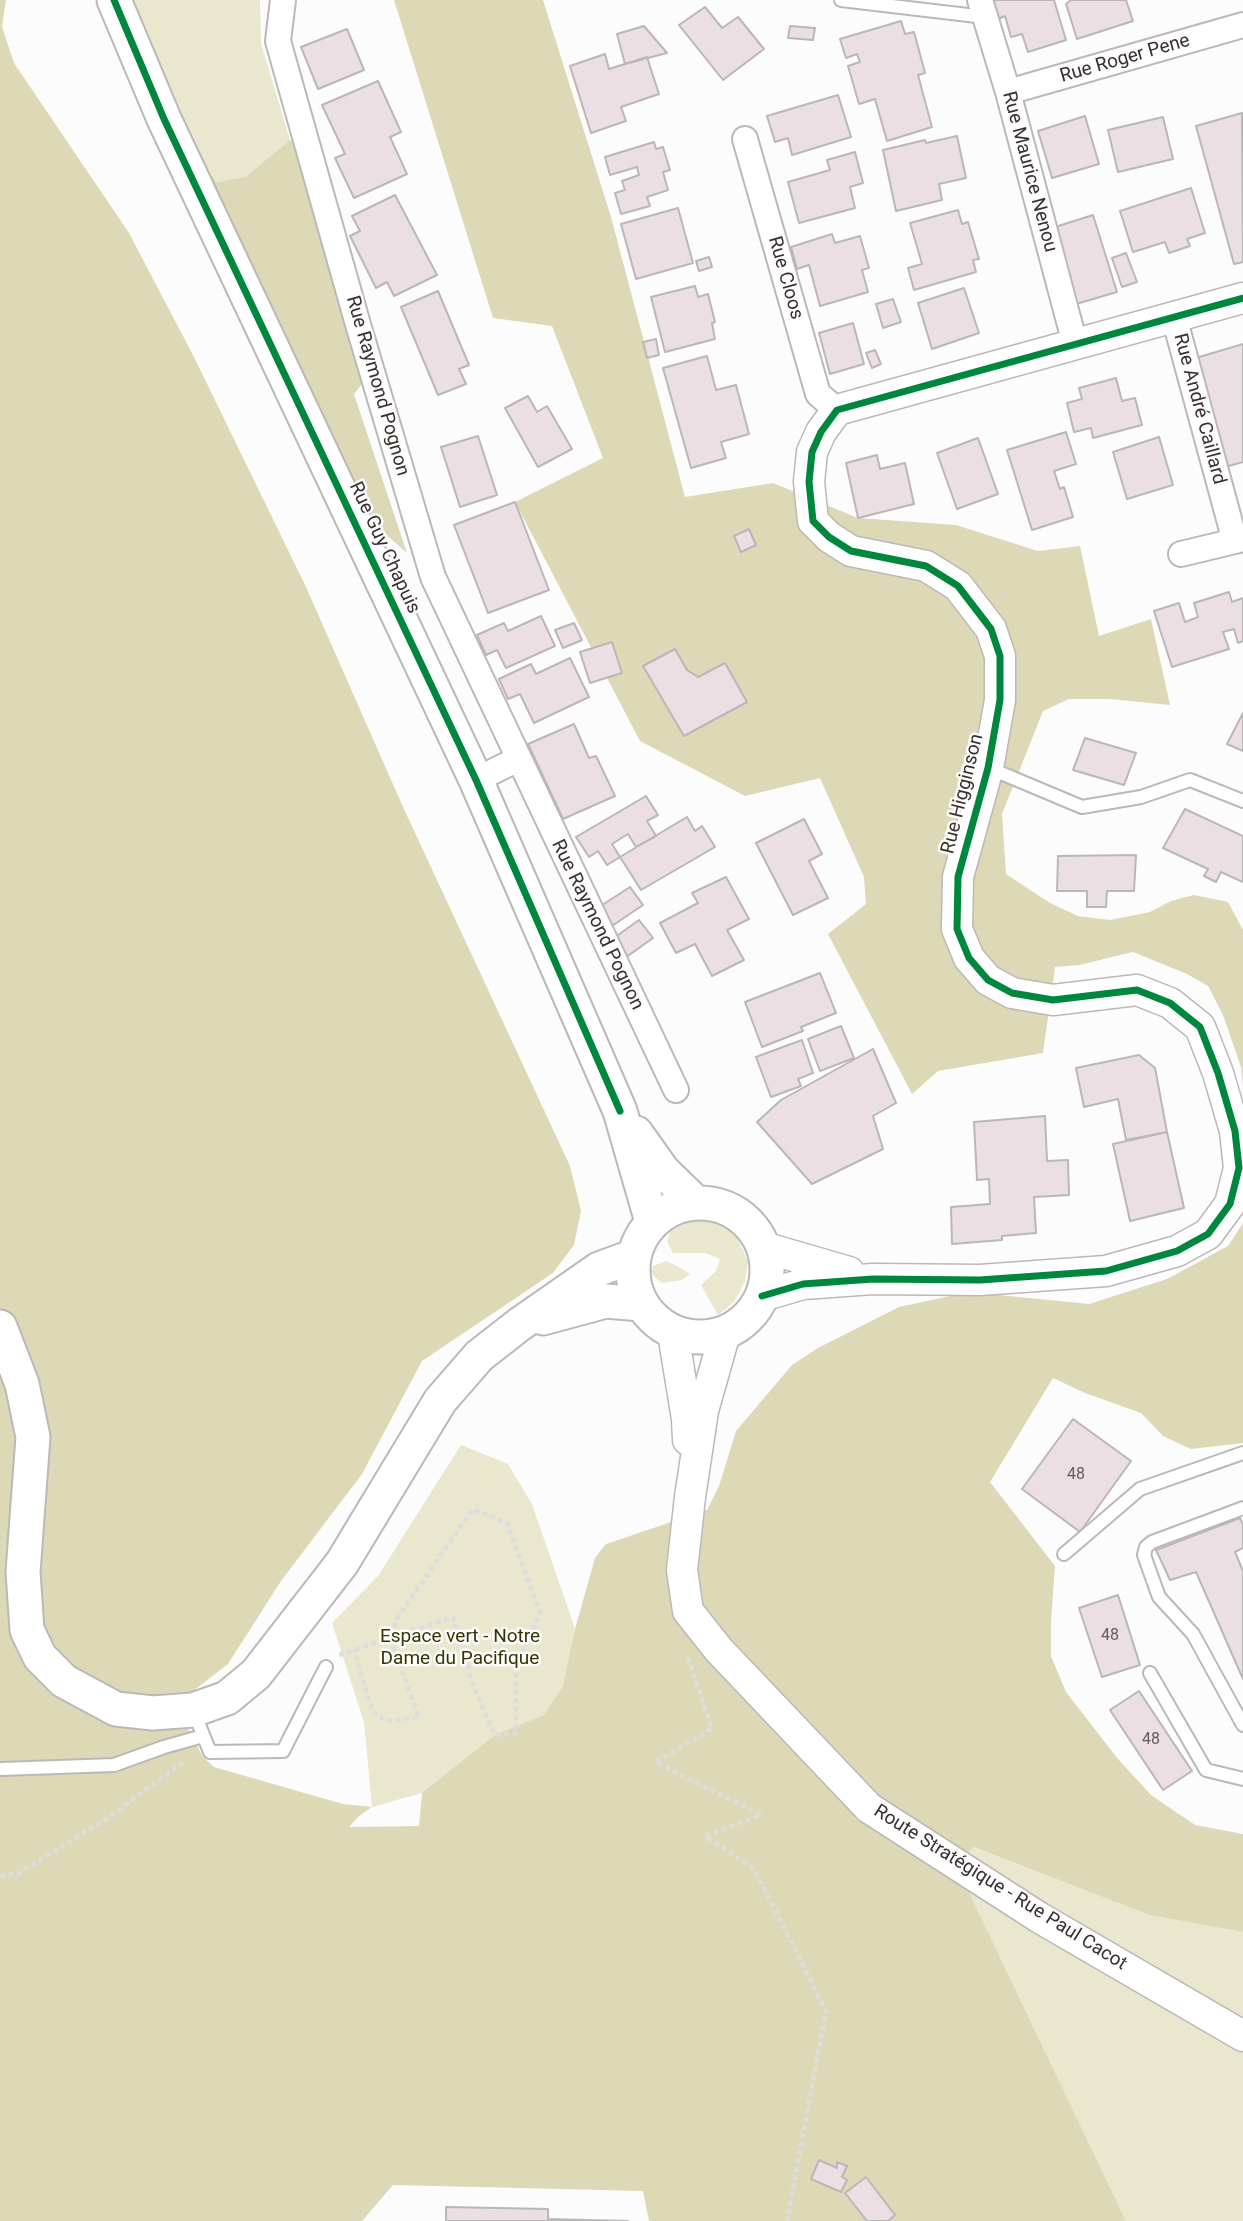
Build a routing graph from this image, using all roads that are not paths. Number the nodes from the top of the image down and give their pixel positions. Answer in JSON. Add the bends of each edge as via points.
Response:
{"nodes":[{"id":1,"x":114,"y":0,"type":"edge"},
{"id":2,"x":283,"y":0,"type":"edge"},
{"id":3,"x":841,"y":0,"type":"edge"},
{"id":4,"x":983,"y":8,"type":"edge"},
{"id":5,"x":1243,"y":25,"type":"edge"},
{"id":6,"x":1007,"y":92,"type":"junction"},
{"id":7,"x":745,"y":139,"type":"dead end"},
{"id":8,"x":1243,"y":298,"type":"edge"},
{"id":9,"x":1174,"y":317,"type":"junction"},
{"id":10,"x":1075,"y":344,"type":"junction"},
{"id":11,"x":837,"y":410,"type":"junction"},
{"id":12,"x":1239,"y":540,"type":"edge"},
{"id":13,"x":1181,"y":554,"type":"dead end"},
{"id":14,"x":518,"y":759,"type":"junction"},
{"id":15,"x":988,"y":768,"type":"junction"},
{"id":16,"x":476,"y":780,"type":"junction"},
{"id":17,"x":1243,"y":801,"type":"edge"},
{"id":18,"x":676,"y":1090,"type":"dead end"},
{"id":19,"x":620,"y":1111,"type":"junction"},
{"id":20,"x":696,"y":1203,"type":"junction"},
{"id":21,"x":652,"y":1222,"type":"junction"},
{"id":22,"x":763,"y":1247,"type":"junction"},
{"id":23,"x":634,"y":1256,"type":"junction"},
{"id":24,"x":873,"y":1279,"type":"junction"},
{"id":25,"x":762,"y":1296,"type":"junction"},
{"id":26,"x":641,"y":1304,"type":"junction"},
{"id":27,"x":520,"y":1324,"type":"junction"},
{"id":28,"x":0,"y":1327,"type":"edge"},
{"id":29,"x":673,"y":1333,"type":"junction"},
{"id":30,"x":725,"y":1333,"type":"junction"},
{"id":31,"x":1243,"y":1453,"type":"edge"},
{"id":32,"x":690,"y":1497,"type":"junction"},
{"id":33,"x":1243,"y":1508,"type":"edge"},
{"id":34,"x":1065,"y":1554,"type":"dead end"},
{"id":35,"x":326,"y":1667,"type":"road end"},
{"id":36,"x":1150,"y":1673,"type":"dead end"},
{"id":37,"x":198,"y":1723,"type":"junction"},
{"id":38,"x":1243,"y":1725,"type":"edge"},
{"id":39,"x":2,"y":1769,"type":"dead end"},
{"id":40,"x":1243,"y":1779,"type":"edge"},
{"id":41,"x":1243,"y":2036,"type":"edge"}],
"edges":[{"from":1,"to":16,"type":"main road","name":"Rue Guy Chapuis","via":[[164,120]]},
{"from":2,"to":14,"type":"street","name":"Rue Raymond Pognon","via":[[278,41],[433,577]]},
{"from":3,"to":4,"type":"lane"},
{"from":4,"to":6,"type":"street","name":"Rue Maurice Nenou"},
{"from":5,"to":6,"type":"street","name":"Rue Roger Pene"},
{"from":6,"to":10,"type":"street","name":"Rue Maurice Nenou"},
{"from":7,"to":11,"type":"street","name":"Rue Cloos","via":[[818,394]]},
{"from":8,"to":9,"type":"street"},
{"from":9,"to":10,"type":"street"},
{"from":9,"to":12,"type":"street","name":"Rue André Caillard"},
{"from":10,"to":11,"type":"street"},
{"from":11,"to":15,"type":"street","name":"Rue Higginson","via":[[812,452],[813,521],[851,551],[926,566],[958,586],[991,629],[1000,656],[1000,700]]},
{"from":12,"to":13,"type":"street","name":"Rue André Caillard"},
{"from":14,"to":16,"type":"street"},
{"from":14,"to":18,"type":"street","name":"Rue Raymond Pognon"},
{"from":15,"to":17,"type":"lane","via":[[1082,807],[1141,797],[1190,780]]},
{"from":15,"to":24,"type":"street","name":"Rue Higginson","via":[[958,877],[957,929],[968,958],[988,980],[1012,993],[1053,1000],[1137,990],[1170,1003],[1200,1027],[1235,1131],[1239,1168],[1230,1204],[1208,1234],[1177,1251],[1106,1271],[980,1280]]},
{"from":16,"to":19,"type":"main road","name":"Rue Guy Chapuis"},
{"from":19,"to":20,"type":"main road","name":"Rue Guy Chapuis","via":[[663,1171]]},
{"from":19,"to":21,"type":"main road","name":"Rue Guy Chapuis"},
{"from":20,"to":21,"type":"main road","via":[[680,1205]]},
{"from":20,"to":22,"type":"main road","via":[[717,1205],[737,1214],[753,1228]]},
{"from":21,"to":23,"type":"main road"},
{"from":22,"to":24,"type":"street","name":"Rue Higginson"},
{"from":22,"to":25,"type":"main road","via":[[767,1263]]},
{"from":23,"to":26,"type":"main road","via":[[633,1281]]},
{"from":23,"to":27,"type":"main road","via":[[599,1269]]},
{"from":24,"to":25,"type":"street","name":"Rue Higginson","via":[[803,1284]]},
{"from":25,"to":30,"type":"main road","via":[[741,1324]]},
{"from":26,"to":27,"type":"main road","via":[[607,1301]]},
{"from":26,"to":29,"type":"main road"},
{"from":27,"to":37,"type":"main road","via":[[479,1356],[440,1401],[342,1563],[257,1674]]},
{"from":28,"to":37,"type":"main road","via":[[22,1384],[33,1437],[23,1572],[27,1630],[40,1657],[64,1681],[116,1709]]},
{"from":29,"to":30,"type":"main road","via":[[690,1337]]},
{"from":29,"to":32,"type":"street","name":"Route Stratégique - Rue Paul Cacot","via":[[687,1419]]},
{"from":30,"to":32,"type":"street","name":"Route Stratégique - Rue Paul Cacot","via":[[703,1411]]},
{"from":31,"to":34,"type":"lane","via":[[1140,1489]]},
{"from":32,"to":41,"type":"street","name":"Route Stratégique - Rue Paul Cacot","via":[[682,1570],[688,1611],[718,1649],[869,1808],[1040,1917]]},
{"from":33,"to":38,"type":"lane","via":[[1152,1542],[1144,1555],[1159,1597],[1193,1634]]},
{"from":35,"to":37,"type":"lane","via":[[283,1751],[210,1752]]},
{"from":36,"to":40,"type":"lane","via":[[1206,1770]]},
{"from":37,"to":39,"type":"lane","via":[[164,1747],[114,1765]]}]}
